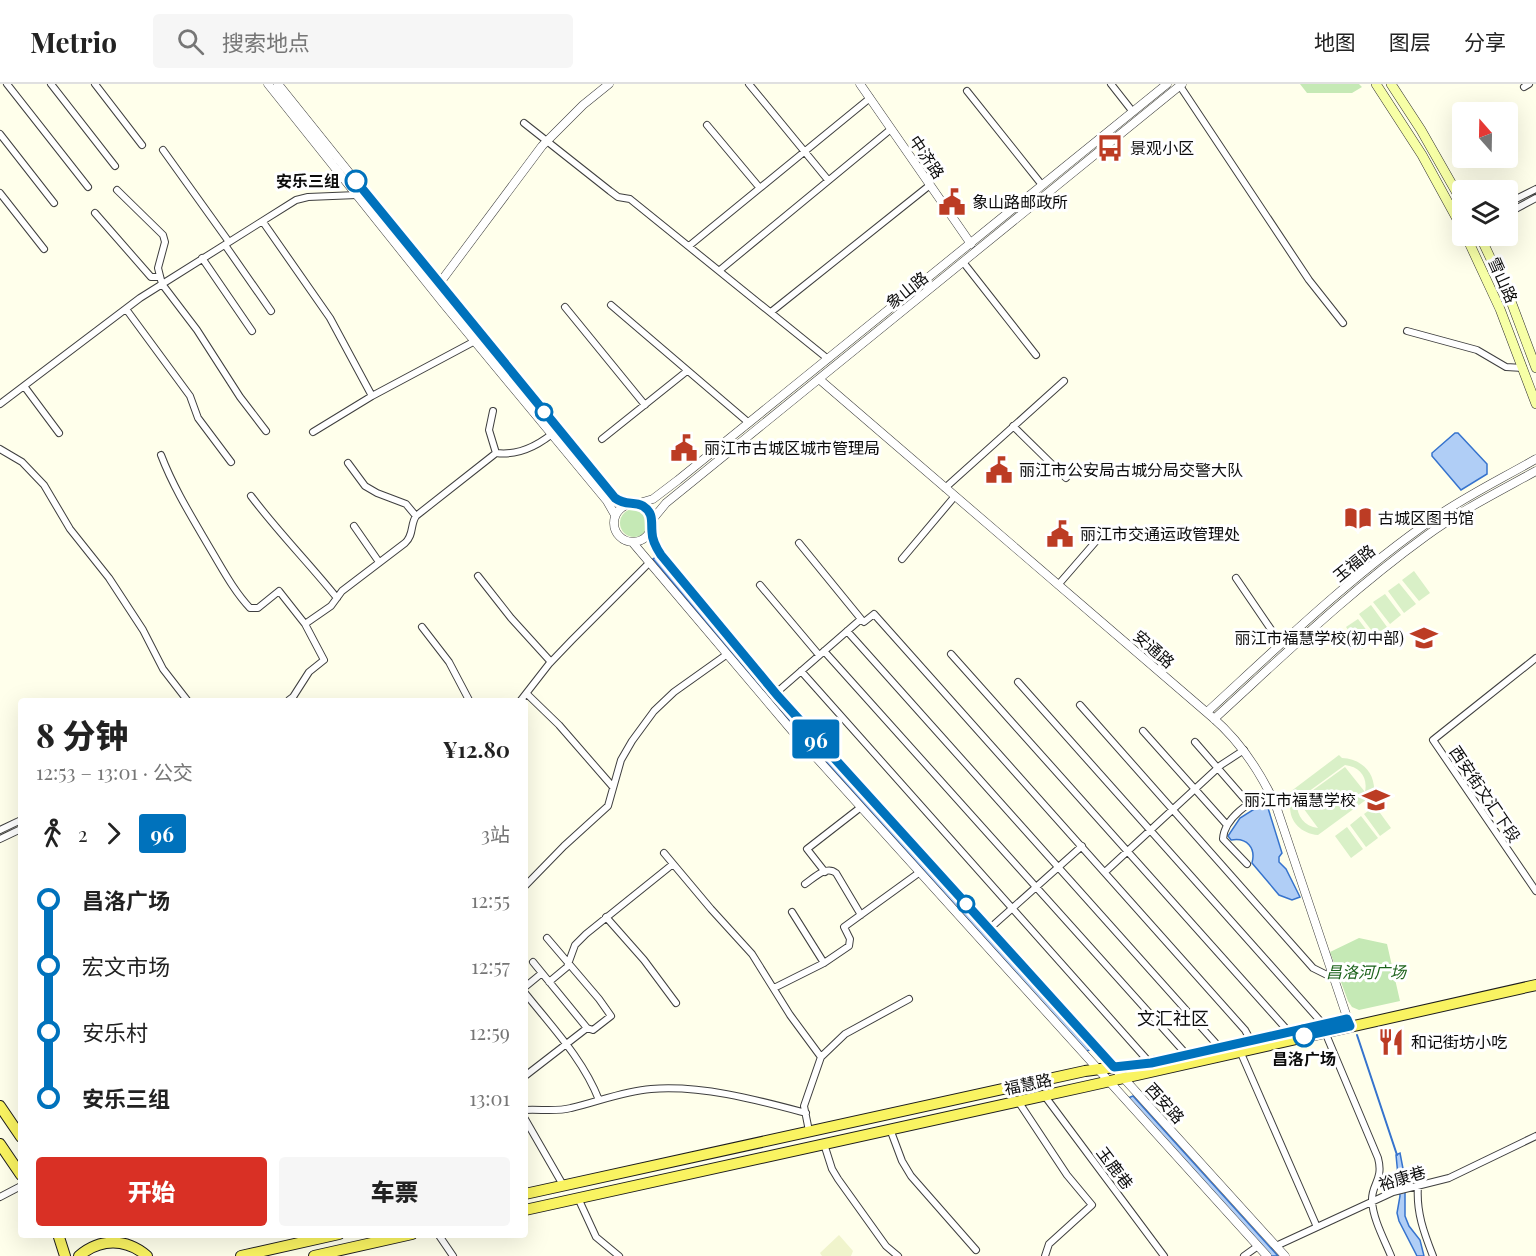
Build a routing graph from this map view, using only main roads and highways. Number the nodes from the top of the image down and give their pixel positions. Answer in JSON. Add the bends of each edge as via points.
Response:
{"nodes":[{"id":1,"x":1376,"y":84,"type":"edge"},
{"id":2,"x":1391,"y":84,"type":"edge"},
{"id":3,"x":1452,"y":184,"type":"edge"},
{"id":4,"x":1452,"y":210,"type":"edge"},
{"id":5,"x":1471,"y":246,"type":"edge"},
{"id":6,"x":1485,"y":246,"type":"edge"},
{"id":7,"x":1536,"y":368,"type":"edge"},
{"id":8,"x":1536,"y":404,"type":"edge"},
{"id":9,"x":1536,"y":977,"type":"edge"},
{"id":10,"x":1536,"y":985,"type":"edge"},
{"id":11,"x":1348,"y":1022,"type":"junction"},
{"id":12,"x":1324,"y":1028,"type":"junction"},
{"id":13,"x":0,"y":1106,"type":"edge"},
{"id":14,"x":18,"y":1133,"type":"edge"},
{"id":15,"x":0,"y":1144,"type":"edge"},
{"id":16,"x":18,"y":1171,"type":"edge"},
{"id":17,"x":528,"y":1193,"type":"edge"},
{"id":18,"x":528,"y":1209,"type":"edge"},
{"id":19,"x":59,"y":1238,"type":"edge"},
{"id":20,"x":104,"y":1238,"type":"edge"},
{"id":21,"x":321,"y":1238,"type":"edge"},
{"id":22,"x":394,"y":1238,"type":"edge"},
{"id":23,"x":111,"y":1242,"type":"junction"},
{"id":24,"x":64,"y":1256,"type":"edge"},
{"id":25,"x":79,"y":1256,"type":"edge"},
{"id":26,"x":147,"y":1256,"type":"edge"},
{"id":27,"x":241,"y":1256,"type":"edge"},
{"id":28,"x":314,"y":1256,"type":"edge"}],
"edges":[{"from":1,"to":4,"type":"main road"},
{"from":2,"to":3,"type":"main road"},
{"from":5,"to":8,"type":"main road","name":"雪山路"},
{"from":6,"to":7,"type":"main road","name":"雪山路"},
{"from":9,"to":11,"type":"main road","name":"福慧路"},
{"from":10,"to":11,"type":"main road","name":"福慧路"},
{"from":11,"to":12,"type":"main road","name":"福慧路"},
{"from":12,"to":17,"type":"main road","name":"福慧路","via":[[1150,1063],[1098,1069]]},
{"from":12,"to":18,"type":"main road","name":"福慧路","via":[[1109,1081]]},
{"from":13,"to":14,"type":"main road"},
{"from":15,"to":16,"type":"main road"},
{"from":19,"to":24,"type":"main road"},
{"from":20,"to":23,"type":"main road"},
{"from":21,"to":27,"type":"main road"},
{"from":22,"to":28,"type":"main road"},
{"from":23,"to":25,"type":"main road","via":[[92,1247]]},
{"from":23,"to":26,"type":"main road","via":[[128,1245]]}]}
